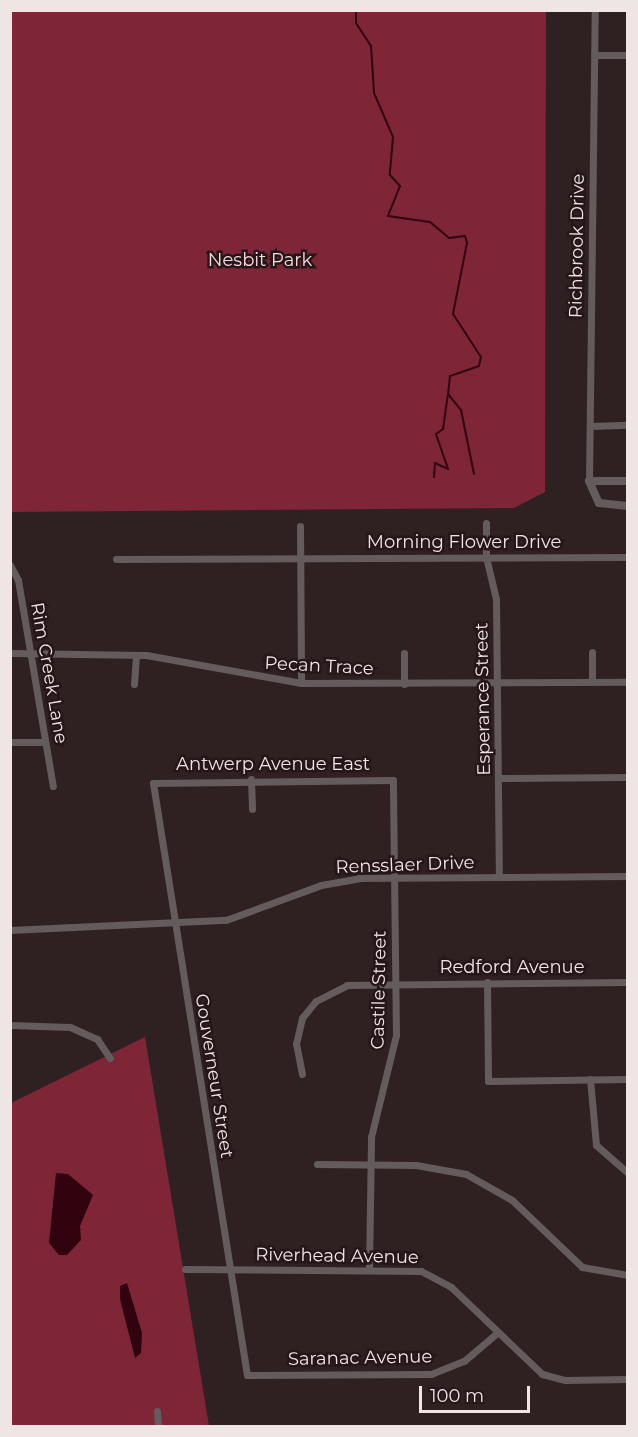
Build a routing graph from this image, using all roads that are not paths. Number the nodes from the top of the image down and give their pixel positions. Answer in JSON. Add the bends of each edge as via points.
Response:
{"nodes":[{"id":1,"x":595,"y":10,"type":"edge"},
{"id":2,"x":594,"y":55,"type":"junction"},
{"id":3,"x":627,"y":55,"type":"edge"},
{"id":4,"x":627,"y":425,"type":"edge"},
{"id":5,"x":590,"y":426,"type":"junction"},
{"id":6,"x":590,"y":481,"type":"junction"},
{"id":7,"x":627,"y":481,"type":"edge"},
{"id":8,"x":627,"y":506,"type":"edge"},
{"id":9,"x":486,"y":523,"type":"dead end"},
{"id":10,"x":300,"y":526,"type":"dead end"},
{"id":11,"x":627,"y":556,"type":"edge"},
{"id":12,"x":486,"y":557,"type":"junction"},
{"id":13,"x":300,"y":558,"type":"junction"},
{"id":14,"x":116,"y":559,"type":"dead end"},
{"id":15,"x":12,"y":565,"type":"edge"},
{"id":16,"x":592,"y":652,"type":"dead end"},
{"id":17,"x":10,"y":653,"type":"edge"},
{"id":18,"x":30,"y":653,"type":"junction"},
{"id":19,"x":404,"y":653,"type":"dead end"},
{"id":20,"x":136,"y":655,"type":"junction"},
{"id":21,"x":592,"y":682,"type":"junction"},
{"id":22,"x":627,"y":682,"type":"edge"},
{"id":23,"x":498,"y":683,"type":"junction"},
{"id":24,"x":134,"y":684,"type":"dead end"},
{"id":25,"x":301,"y":684,"type":"junction"},
{"id":26,"x":404,"y":684,"type":"junction"},
{"id":27,"x":10,"y":742,"type":"edge"},
{"id":28,"x":45,"y":742,"type":"junction"},
{"id":29,"x":627,"y":777,"type":"edge"},
{"id":30,"x":499,"y":778,"type":"junction"},
{"id":31,"x":251,"y":779,"type":"junction"},
{"id":32,"x":393,"y":780,"type":"joint"},
{"id":33,"x":153,"y":783,"type":"joint"},
{"id":34,"x":53,"y":786,"type":"dead end"},
{"id":35,"x":252,"y":808,"type":"dead end"},
{"id":36,"x":499,"y":876,"type":"junction"},
{"id":37,"x":627,"y":876,"type":"edge"},
{"id":38,"x":396,"y":877,"type":"junction"},
{"id":39,"x":173,"y":922,"type":"junction"},
{"id":40,"x":10,"y":930,"type":"edge"},
{"id":41,"x":487,"y":982,"type":"junction"},
{"id":42,"x":627,"y":982,"type":"edge"},
{"id":43,"x":396,"y":983,"type":"junction"},
{"id":44,"x":10,"y":1026,"type":"edge"},
{"id":45,"x":110,"y":1058,"type":"dead end"},
{"id":46,"x":302,"y":1074,"type":"dead end"},
{"id":47,"x":590,"y":1079,"type":"junction"},
{"id":48,"x":627,"y":1079,"type":"edge"},
{"id":49,"x":317,"y":1164,"type":"dead end"},
{"id":50,"x":370,"y":1164,"type":"junction"},
{"id":51,"x":627,"y":1173,"type":"edge"},
{"id":52,"x":185,"y":1269,"type":"dead end"},
{"id":53,"x":231,"y":1269,"type":"junction"},
{"id":54,"x":369,"y":1269,"type":"junction"},
{"id":55,"x":627,"y":1275,"type":"edge"},
{"id":56,"x":497,"y":1333,"type":"junction"},
{"id":57,"x":247,"y":1375,"type":"joint"},
{"id":58,"x":627,"y":1380,"type":"edge"},
{"id":59,"x":158,"y":1411,"type":"dead end"},
{"id":60,"x":158,"y":1426,"type":"edge"}],
"edges":[{"from":1,"to":2,"type":"street","name":"Richbrook Drive"},
{"from":2,"to":3,"type":"street"},
{"from":2,"to":5,"type":"street","name":"Richbrook Drive"},
{"from":4,"to":5,"type":"street"},
{"from":5,"to":6,"type":"street","name":"Richbrook Drive"},
{"from":6,"to":7,"type":"street"},
{"from":6,"to":8,"type":"street","via":[[599,503]]},
{"from":9,"to":12,"type":"street","name":"Esperance Street"},
{"from":10,"to":13,"type":"street"},
{"from":11,"to":12,"type":"street","name":"Morning Flower Drive"},
{"from":12,"to":13,"type":"street","name":"Morning Flower Drive"},
{"from":12,"to":23,"type":"street","name":"Esperance Street","via":[[496,596]]},
{"from":13,"to":14,"type":"street","name":"Morning Flower Drive"},
{"from":13,"to":25,"type":"street"},
{"from":15,"to":18,"type":"street","name":"Rim Creek Lane"},
{"from":16,"to":21,"type":"street"},
{"from":17,"to":18,"type":"street","name":"Pecan Trace"},
{"from":18,"to":20,"type":"street","name":"Pecan Trace"},
{"from":18,"to":28,"type":"street","name":"Rim Creek Lane"},
{"from":19,"to":26,"type":"street"},
{"from":20,"to":24,"type":"street"},
{"from":20,"to":25,"type":"street","name":"Pecan Trace"},
{"from":21,"to":22,"type":"street","name":"Pecan Trace"},
{"from":21,"to":23,"type":"street","name":"Pecan Trace"},
{"from":23,"to":26,"type":"street","name":"Pecan Trace"},
{"from":23,"to":30,"type":"street","name":"Esperance Street"},
{"from":25,"to":26,"type":"street","name":"Pecan Trace"},
{"from":27,"to":28,"type":"street"},
{"from":28,"to":34,"type":"street","name":"Rim Creek Lane"},
{"from":29,"to":30,"type":"street"},
{"from":30,"to":36,"type":"street","name":"Esperance Street"},
{"from":31,"to":32,"type":"street","name":"Antwerp Avenue East"},
{"from":31,"to":33,"type":"street","name":"Antwerp Avenue East"},
{"from":31,"to":35,"type":"street"},
{"from":32,"to":38,"type":"street","name":"Castile Street"},
{"from":33,"to":39,"type":"street","name":"Gouverneur Street"},
{"from":36,"to":37,"type":"street","name":"Rensslaer Drive"},
{"from":36,"to":38,"type":"street","name":"Rensslaer Drive"},
{"from":38,"to":39,"type":"street","name":"Rensslaer Drive","via":[[326,883],[235,919]]},
{"from":38,"to":43,"type":"street","name":"Castile Street"},
{"from":39,"to":40,"type":"street","name":"Rensslaer Drive"},
{"from":39,"to":53,"type":"street","name":"Gouverneur Street"},
{"from":41,"to":42,"type":"street","name":"Redford Avenue"},
{"from":41,"to":43,"type":"street","name":"Redford Avenue"},
{"from":41,"to":47,"type":"street","via":[[488,1081]]},
{"from":43,"to":46,"type":"street","name":"Redford Avenue","via":[[347,985],[313,1004],[296,1036]]},
{"from":43,"to":50,"type":"street","name":"Castile Street","via":[[394,1048],[373,1123]]},
{"from":44,"to":45,"type":"street","via":[[70,1027],[97,1039]]},
{"from":47,"to":48,"type":"street"},
{"from":47,"to":51,"type":"street","via":[[596,1145]]},
{"from":49,"to":50,"type":"street"},
{"from":50,"to":54,"type":"street","name":"Castile Street"},
{"from":50,"to":55,"type":"street","via":[[437,1166],[478,1178],[519,1206],[582,1267]]},
{"from":52,"to":53,"type":"street","name":"Riverhead Avenue"},
{"from":53,"to":54,"type":"street","name":"Riverhead Avenue"},
{"from":53,"to":57,"type":"street","name":"Gouverneur Street"},
{"from":54,"to":56,"type":"street","name":"Riverhead Avenue","via":[[416,1270],[440,1279]]},
{"from":56,"to":57,"type":"street","name":"Saranac Avenue","via":[[464,1361],[426,1374]]},
{"from":56,"to":58,"type":"street","name":"Riverhead Avenue","via":[[547,1376]]},
{"from":59,"to":60,"type":"street"}]}
